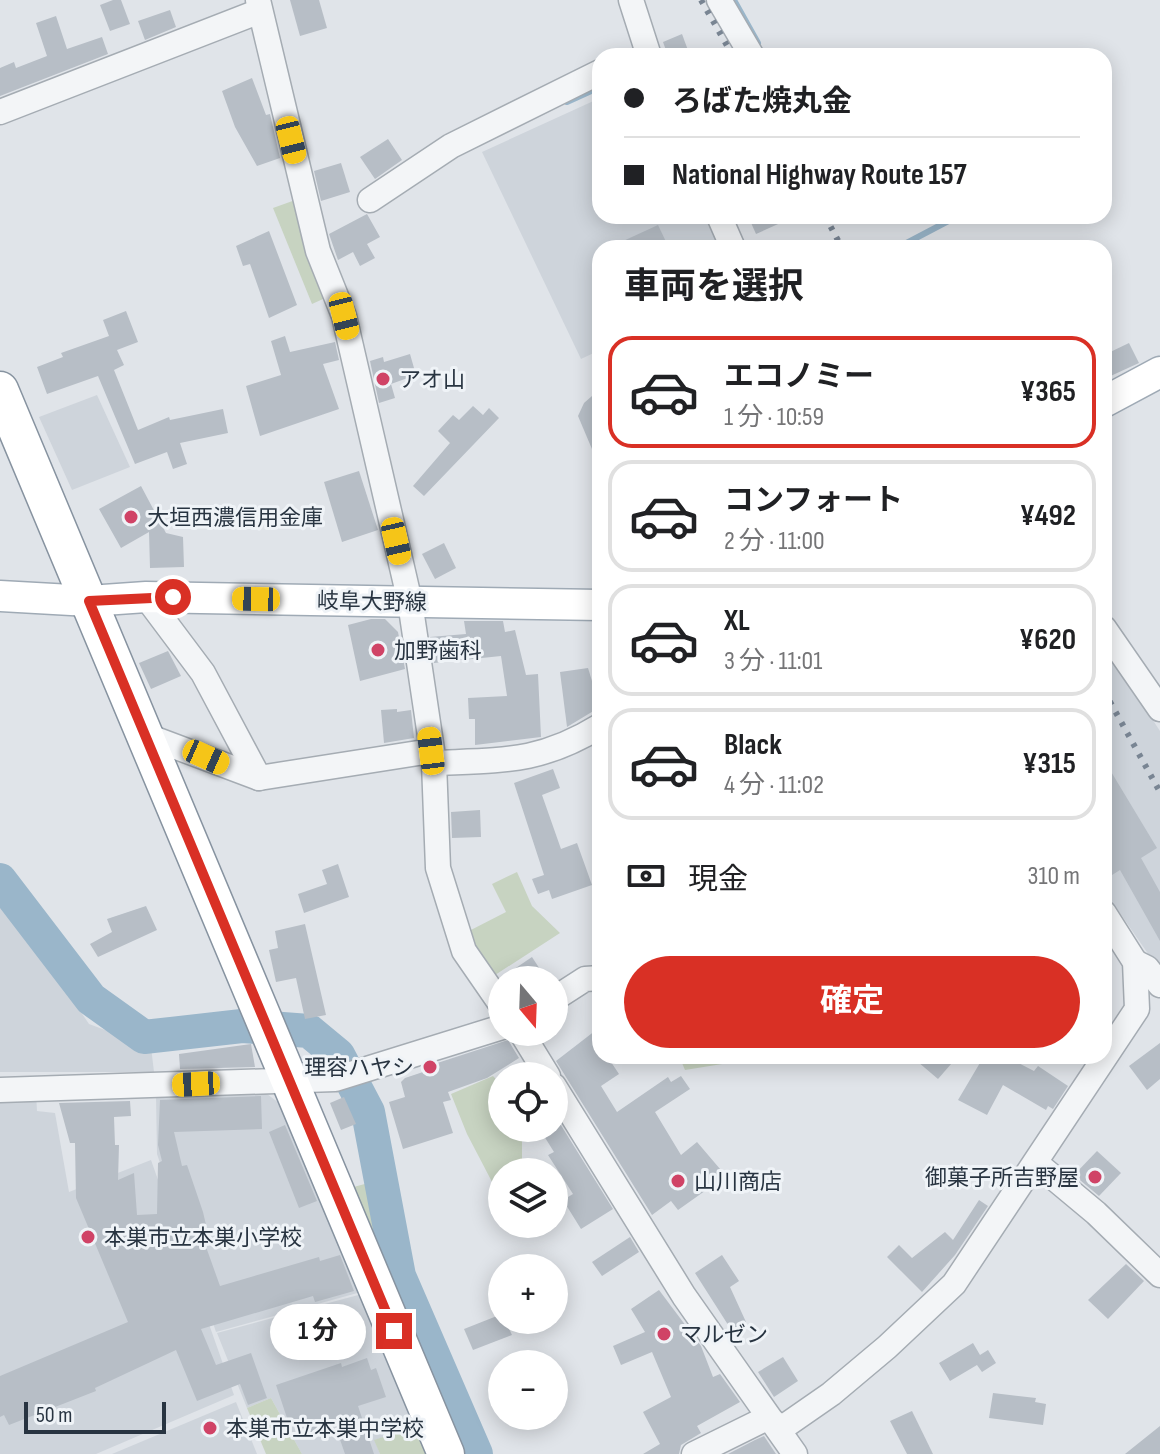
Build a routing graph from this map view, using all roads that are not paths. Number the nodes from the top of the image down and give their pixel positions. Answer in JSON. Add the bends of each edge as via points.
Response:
{"nodes":[{"id":1,"x":631,"y":0,"type":"edge"},
{"id":2,"x":719,"y":0,"type":"edge"},
{"id":3,"x":259,"y":5,"type":"edge"},
{"id":4,"x":642,"y":48,"type":"edge"},
{"id":5,"x":747,"y":48,"type":"edge"},
{"id":6,"x":592,"y":76,"type":"edge"},
{"id":7,"x":0,"y":112,"type":"edge"},
{"id":8,"x":370,"y":200,"type":"dead end"},
{"id":9,"x":1160,"y":372,"type":"edge"},
{"id":10,"x":0,"y":390,"type":"edge"},
{"id":11,"x":1112,"y":398,"type":"edge"},
{"id":12,"x":0,"y":596,"type":"edge"},
{"id":13,"x":146,"y":597,"type":"junction"},
{"id":14,"x":89,"y":601,"type":"junction"},
{"id":15,"x":410,"y":602,"type":"junction"},
{"id":16,"x":592,"y":605,"type":"edge"},
{"id":17,"x":1112,"y":639,"type":"edge"},
{"id":18,"x":1157,"y":699,"type":"edge"},
{"id":19,"x":592,"y":731,"type":"edge"},
{"id":20,"x":147,"y":736,"type":"junction"},
{"id":21,"x":432,"y":757,"type":"junction"},
{"id":22,"x":259,"y":778,"type":"junction"},
{"id":23,"x":1112,"y":926,"type":"edge"},
{"id":24,"x":1135,"y":962,"type":"junction"},
{"id":25,"x":592,"y":979,"type":"edge"},
{"id":26,"x":1160,"y":985,"type":"edge"},
{"id":27,"x":488,"y":986,"type":"edge"},
{"id":28,"x":568,"y":990,"type":"edge"},
{"id":29,"x":488,"y":1032,"type":"edge"},
{"id":30,"x":1112,"y":1047,"type":"edge"},
{"id":31,"x":1101,"y":1064,"type":"edge"},
{"id":32,"x":291,"y":1080,"type":"junction"},
{"id":33,"x":0,"y":1090,"type":"edge"},
{"id":34,"x":568,"y":1109,"type":"edge"},
{"id":35,"x":1036,"y":1163,"type":"junction"},
{"id":36,"x":1160,"y":1275,"type":"edge"},
{"id":37,"x":767,"y":1418,"type":"junction"},
{"id":38,"x":446,"y":1454,"type":"edge"},
{"id":39,"x":694,"y":1454,"type":"edge"},
{"id":40,"x":795,"y":1454,"type":"edge"}],
"edges":[{"from":1,"to":4,"type":"street"},
{"from":2,"to":5,"type":"street"},
{"from":3,"to":7,"type":"street"},
{"from":3,"to":15,"type":"street","via":[[318,251],[344,316]]},
{"from":6,"to":8,"type":"street","via":[[451,146]]},
{"from":9,"to":11,"type":"main road"},
{"from":10,"to":14,"type":"highway"},
{"from":12,"to":14,"type":"main road","name":"岐阜大野線"},
{"from":13,"to":14,"type":"main road","name":"岐阜大野線"},
{"from":13,"to":15,"type":"main road","name":"岐阜大野線"},
{"from":13,"to":22,"type":"street","via":[[203,673]]},
{"from":14,"to":20,"type":"highway"},
{"from":15,"to":16,"type":"main road","name":"岐阜大野線"},
{"from":15,"to":21,"type":"street"},
{"from":17,"to":18,"type":"street"},
{"from":19,"to":21,"type":"street","via":[[568,746],[529,758]]},
{"from":20,"to":22,"type":"street"},
{"from":20,"to":32,"type":"highway"},
{"from":21,"to":22,"type":"street"},
{"from":21,"to":27,"type":"street","via":[[438,868],[464,951]]},
{"from":23,"to":24,"type":"street"},
{"from":24,"to":26,"type":"street"},
{"from":24,"to":30,"type":"street","via":[[1137,1009]]},
{"from":25,"to":28,"type":"street"},
{"from":29,"to":32,"type":"street","via":[[364,1072]]},
{"from":31,"to":35,"type":"street"},
{"from":32,"to":33,"type":"street"},
{"from":32,"to":38,"type":"highway"},
{"from":34,"to":37,"type":"street","via":[[676,1284]]},
{"from":35,"to":36,"type":"street"},
{"from":35,"to":37,"type":"street","via":[[954,1284],[831,1394],[782,1428]]},
{"from":37,"to":39,"type":"street"},
{"from":37,"to":40,"type":"street"}]}
